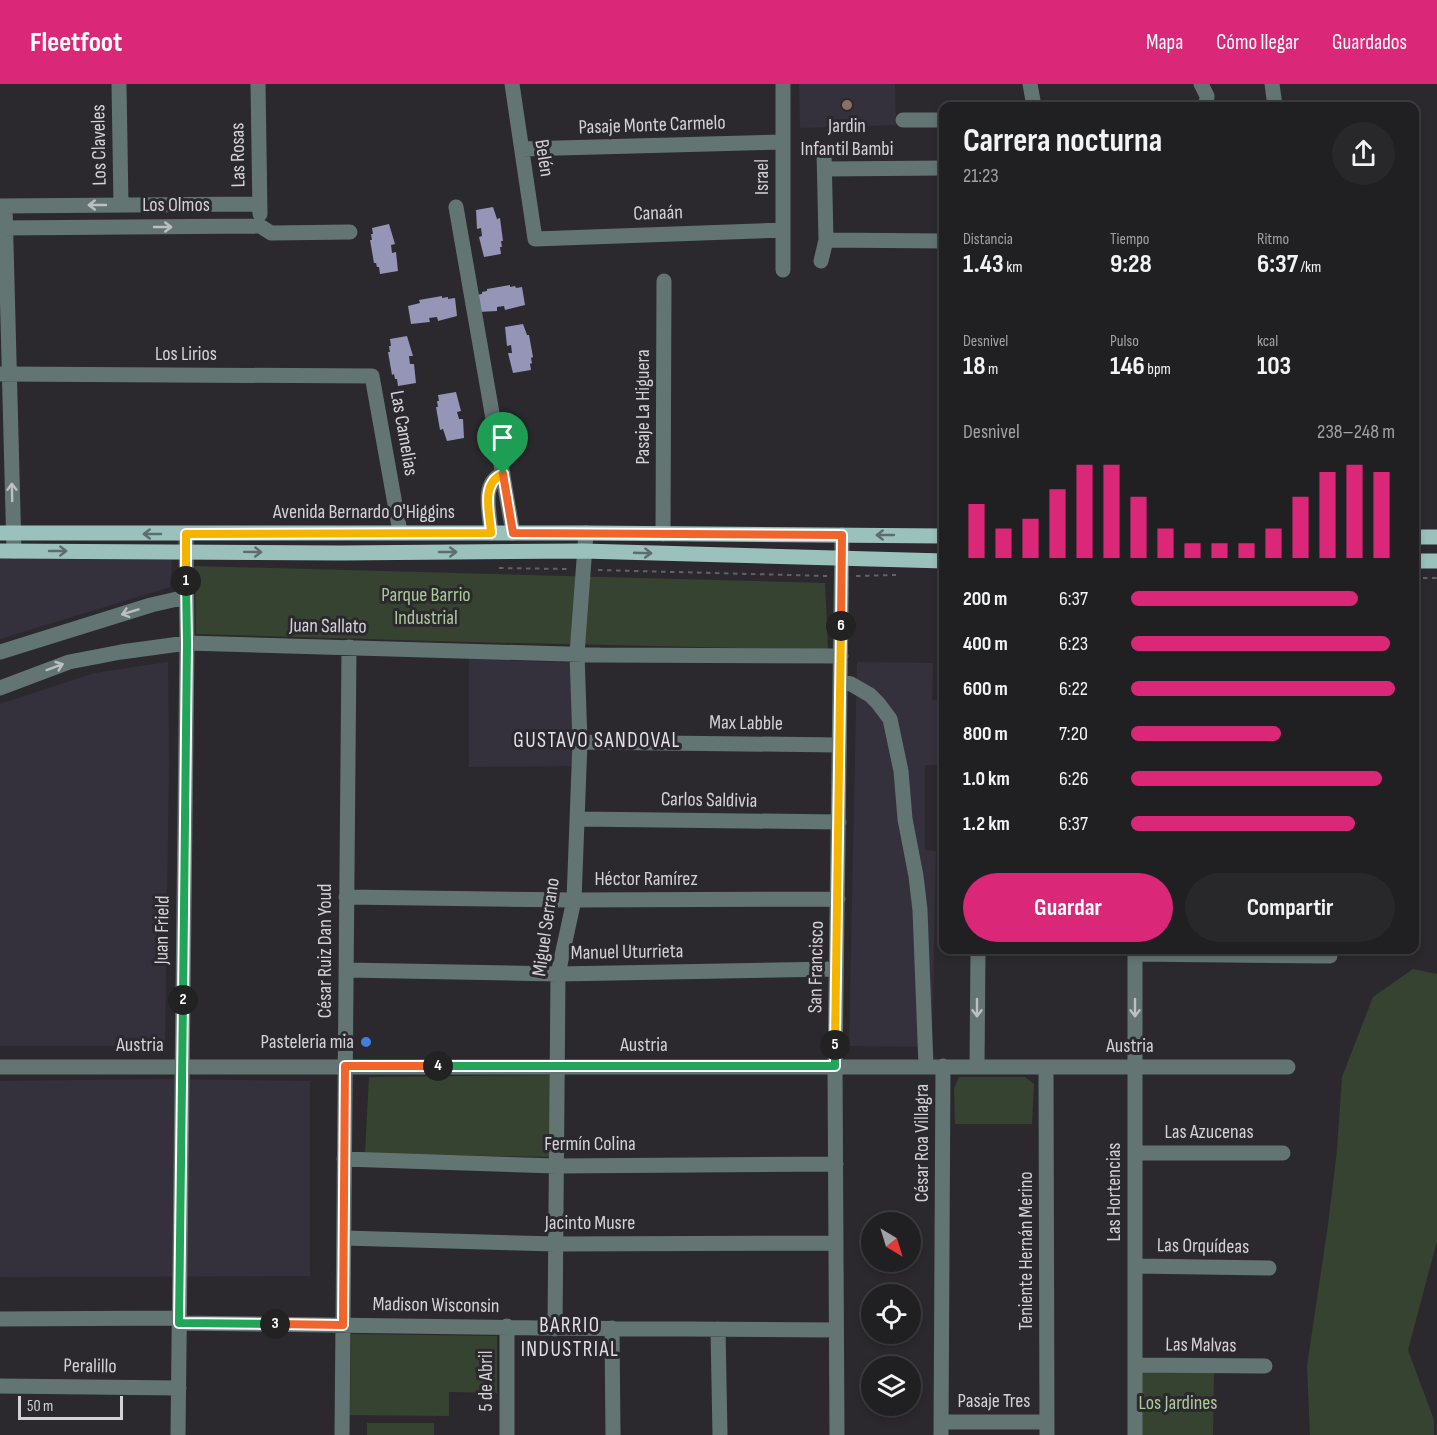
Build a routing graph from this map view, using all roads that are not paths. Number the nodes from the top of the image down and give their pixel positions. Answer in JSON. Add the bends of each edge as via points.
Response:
{"nodes":[{"id":1,"x":119,"y":84,"type":"edge"},
{"id":2,"x":258,"y":84,"type":"edge"},
{"id":3,"x":512,"y":84,"type":"edge"},
{"id":4,"x":783,"y":84,"type":"edge"},
{"id":5,"x":1030,"y":84,"type":"edge"},
{"id":6,"x":1201,"y":84,"type":"edge"},
{"id":7,"x":1272,"y":84,"type":"edge"},
{"id":8,"x":1033,"y":102,"type":"edge"},
{"id":9,"x":1206,"y":102,"type":"edge"},
{"id":10,"x":1274,"y":102,"type":"edge"},
{"id":11,"x":903,"y":120,"type":"dead end"},
{"id":12,"x":939,"y":120,"type":"edge"},
{"id":13,"x":782,"y":142,"type":"junction"},
{"id":14,"x":522,"y":149,"type":"junction"},
{"id":15,"x":824,"y":151,"type":"dead end"},
{"id":16,"x":939,"y":168,"type":"edge"},
{"id":17,"x":825,"y":169,"type":"junction"},
{"id":18,"x":260,"y":204,"type":"junction"},
{"id":19,"x":121,"y":205,"type":"junction"},
{"id":20,"x":3,"y":206,"type":"edge"},
{"id":21,"x":456,"y":207,"type":"dead end"},
{"id":22,"x":260,"y":226,"type":"junction"},
{"id":23,"x":3,"y":228,"type":"edge"},
{"id":24,"x":783,"y":230,"type":"junction"},
{"id":25,"x":350,"y":232,"type":"dead end"},
{"id":26,"x":535,"y":239,"type":"joint"},
{"id":27,"x":825,"y":240,"type":"junction"},
{"id":28,"x":939,"y":241,"type":"edge"},
{"id":29,"x":821,"y":261,"type":"dead end"},
{"id":30,"x":783,"y":270,"type":"dead end"},
{"id":31,"x":664,"y":281,"type":"dead end"},
{"id":32,"x":5,"y":374,"type":"edge"},
{"id":33,"x":372,"y":376,"type":"joint"},
{"id":34,"x":503,"y":474,"type":"junction"},
{"id":35,"x":400,"y":532,"type":"junction"},
{"id":36,"x":7,"y":533,"type":"edge"},
{"id":37,"x":491,"y":533,"type":"junction"},
{"id":38,"x":513,"y":533,"type":"junction"},
{"id":39,"x":586,"y":533,"type":"junction"},
{"id":40,"x":186,"y":534,"type":"junction"},
{"id":41,"x":663,"y":534,"type":"junction"},
{"id":42,"x":842,"y":535,"type":"junction"},
{"id":43,"x":939,"y":536,"type":"edge"},
{"id":44,"x":1419,"y":537,"type":"edge"},
{"id":45,"x":1437,"y":537,"type":"edge"},
{"id":46,"x":7,"y":551,"type":"edge"},
{"id":47,"x":186,"y":551,"type":"junction"},
{"id":48,"x":583,"y":551,"type":"junction"},
{"id":49,"x":842,"y":560,"type":"junction"},
{"id":50,"x":939,"y":561,"type":"edge"},
{"id":51,"x":1419,"y":561,"type":"edge"},
{"id":52,"x":1437,"y":561,"type":"edge"},
{"id":53,"x":186,"y":597,"type":"junction"},
{"id":54,"x":187,"y":643,"type":"junction"},
{"id":55,"x":349,"y":647,"type":"junction"},
{"id":56,"x":0,"y":652,"type":"edge"},
{"id":57,"x":577,"y":654,"type":"junction"},
{"id":58,"x":841,"y":656,"type":"junction"},
{"id":59,"x":840,"y":681,"type":"junction"},
{"id":60,"x":0,"y":688,"type":"edge"},
{"id":61,"x":580,"y":742,"type":"junction"},
{"id":62,"x":839,"y":745,"type":"junction"},
{"id":63,"x":578,"y":819,"type":"junction"},
{"id":64,"x":838,"y":822,"type":"junction"},
{"id":65,"x":346,"y":897,"type":"junction"},
{"id":66,"x":837,"y":899,"type":"junction"},
{"id":67,"x":574,"y":900,"type":"junction"},
{"id":68,"x":978,"y":954,"type":"edge"},
{"id":69,"x":1135,"y":954,"type":"edge"},
{"id":70,"x":1232,"y":954,"type":"edge"},
{"id":71,"x":1330,"y":956,"type":"dead end"},
{"id":72,"x":836,"y":969,"type":"junction"},
{"id":73,"x":346,"y":970,"type":"junction"},
{"id":74,"x":558,"y":974,"type":"junction"},
{"id":75,"x":0,"y":1066,"type":"edge"},
{"id":76,"x":182,"y":1066,"type":"junction"},
{"id":77,"x":345,"y":1066,"type":"junction"},
{"id":78,"x":558,"y":1066,"type":"junction"},
{"id":79,"x":835,"y":1066,"type":"junction"},
{"id":80,"x":926,"y":1066,"type":"junction"},
{"id":81,"x":943,"y":1066,"type":"junction"},
{"id":82,"x":977,"y":1067,"type":"junction"},
{"id":83,"x":1046,"y":1067,"type":"junction"},
{"id":84,"x":1135,"y":1067,"type":"junction"},
{"id":85,"x":1288,"y":1067,"type":"dead end"},
{"id":86,"x":1135,"y":1153,"type":"junction"},
{"id":87,"x":1283,"y":1153,"type":"dead end"},
{"id":88,"x":344,"y":1159,"type":"junction"},
{"id":89,"x":836,"y":1164,"type":"junction"},
{"id":90,"x":556,"y":1166,"type":"junction"},
{"id":91,"x":344,"y":1238,"type":"junction"},
{"id":92,"x":836,"y":1243,"type":"junction"},
{"id":93,"x":556,"y":1244,"type":"junction"},
{"id":94,"x":1135,"y":1266,"type":"junction"},
{"id":95,"x":1269,"y":1269,"type":"dead end"},
{"id":96,"x":0,"y":1318,"type":"edge"},
{"id":97,"x":179,"y":1320,"type":"junction"},
{"id":98,"x":343,"y":1325,"type":"junction"},
{"id":99,"x":507,"y":1326,"type":"junction"},
{"id":100,"x":612,"y":1328,"type":"junction"},
{"id":101,"x":555,"y":1329,"type":"junction"},
{"id":102,"x":718,"y":1329,"type":"junction"},
{"id":103,"x":836,"y":1330,"type":"junction"},
{"id":104,"x":1135,"y":1365,"type":"junction"},
{"id":105,"x":1265,"y":1366,"type":"dead end"},
{"id":106,"x":0,"y":1386,"type":"edge"},
{"id":107,"x":179,"y":1388,"type":"junction"},
{"id":108,"x":941,"y":1428,"type":"edge"},
{"id":109,"x":1047,"y":1428,"type":"edge"},
{"id":110,"x":178,"y":1435,"type":"edge"},
{"id":111,"x":342,"y":1435,"type":"edge"},
{"id":112,"x":507,"y":1435,"type":"edge"},
{"id":113,"x":613,"y":1435,"type":"edge"},
{"id":114,"x":720,"y":1435,"type":"edge"},
{"id":115,"x":837,"y":1435,"type":"edge"},
{"id":116,"x":1136,"y":1435,"type":"edge"}],
"edges":[{"from":1,"to":19,"type":"street","name":"Los Claveles"},
{"from":2,"to":18,"type":"street","name":"Las Rosas"},
{"from":3,"to":14,"type":"street","name":"Belén"},
{"from":4,"to":13,"type":"street","name":"Israel"},
{"from":5,"to":8,"type":"street"},
{"from":6,"to":9,"type":"street"},
{"from":7,"to":10,"type":"street"},
{"from":11,"to":12,"type":"street"},
{"from":13,"to":14,"type":"street","name":"Pasaje Monte Carmelo"},
{"from":13,"to":24,"type":"street","name":"Israel"},
{"from":14,"to":26,"type":"street","name":"Belén"},
{"from":15,"to":17,"type":"street"},
{"from":16,"to":17,"type":"street"},
{"from":17,"to":27,"type":"street"},
{"from":18,"to":19,"type":"street","name":"Los Olmos"},
{"from":18,"to":22,"type":"street","name":"Las Rosas"},
{"from":19,"to":20,"type":"street","name":"Los Olmos","one_way":true},
{"from":20,"to":23,"type":"street"},
{"from":21,"to":34,"type":"street"},
{"from":23,"to":22,"type":"street","name":"Los Olmos","one_way":true},
{"from":22,"to":25,"type":"street","name":"Los Olmos","via":[[271,233]]},
{"from":23,"to":32,"type":"street"},
{"from":24,"to":26,"type":"street","name":"Canaán"},
{"from":24,"to":30,"type":"street","name":"Israel"},
{"from":27,"to":28,"type":"street"},
{"from":27,"to":29,"type":"street"},
{"from":31,"to":41,"type":"street","name":"Pasaje La Higuera"},
{"from":32,"to":33,"type":"street","name":"Los Lirios"},
{"from":36,"to":32,"type":"street","one_way":true},
{"from":33,"to":35,"type":"street","name":"Las Camelias"},
{"from":34,"to":37,"type":"street","via":[[493,479],[488,489]]},
{"from":34,"to":38,"type":"street"},
{"from":35,"to":37,"type":"main road","name":"Avenida Bernardo O'Higgins"},
{"from":35,"to":40,"type":"main road","name":"Avenida Bernardo O'Higgins"},
{"from":40,"to":36,"type":"main road","name":"Avenida Bernardo O'Higgins","one_way":true},
{"from":36,"to":46,"type":"street"},
{"from":37,"to":38,"type":"main road","name":"Avenida Bernardo O'Higgins"},
{"from":38,"to":39,"type":"main road","name":"Avenida Bernardo O'Higgins"},
{"from":39,"to":41,"type":"main road","name":"Avenida Bernardo O'Higgins"},
{"from":39,"to":48,"type":"street","name":"Miguel Serrano"},
{"from":40,"to":47,"type":"street","name":"Juan Frield"},
{"from":41,"to":42,"type":"main road","name":"Avenida Bernardo O'Higgins"},
{"from":43,"to":42,"type":"main road","name":"Avenida Bernardo O'Higgins","one_way":true},
{"from":42,"to":49,"type":"street","name":"San Francisco"},
{"from":44,"to":45,"type":"main road"},
{"from":46,"to":47,"type":"main road","name":"Avenida Bernardo O'Higgins","one_way":true},
{"from":47,"to":48,"type":"main road","name":"Avenida Bernardo O'Higgins","one_way":true},
{"from":47,"to":53,"type":"street","name":"Juan Frield"},
{"from":48,"to":49,"type":"main road","name":"Avenida Bernardo O'Higgins","one_way":true},
{"from":48,"to":57,"type":"street","name":"Miguel Serrano"},
{"from":49,"to":50,"type":"main road","name":"Avenida Bernardo O'Higgins"},
{"from":49,"to":58,"type":"street","name":"San Francisco"},
{"from":51,"to":52,"type":"main road"},
{"from":53,"to":54,"type":"street","name":"Juan Frield"},
{"from":53,"to":56,"type":"street","one_way":true},
{"from":54,"to":55,"type":"street","name":"Juan Sallato"},
{"from":60,"to":54,"type":"street","name":"Juan Sallato","one_way":true,"via":[[69,662]]},
{"from":54,"to":76,"type":"street","name":"Juan Frield"},
{"from":55,"to":57,"type":"street","name":"Juan Sallato"},
{"from":55,"to":65,"type":"street","name":"César Ruiz Dan Youd"},
{"from":57,"to":58,"type":"street","name":"Juan Sallato"},
{"from":57,"to":61,"type":"street","name":"Miguel Serrano"},
{"from":58,"to":59,"type":"street","name":"San Francisco"},
{"from":59,"to":62,"type":"street","name":"San Francisco"},
{"from":59,"to":80,"type":"street","via":[[870,695],[890,719],[920,910]]},
{"from":61,"to":62,"type":"street","name":"Max Labble"},
{"from":61,"to":63,"type":"street","name":"Miguel Serrano"},
{"from":62,"to":64,"type":"street","name":"San Francisco"},
{"from":63,"to":64,"type":"street","name":"Carlos Saldivia"},
{"from":63,"to":67,"type":"street","name":"Miguel Serrano"},
{"from":64,"to":66,"type":"street","name":"San Francisco"},
{"from":65,"to":67,"type":"street","name":"Héctor Ramírez"},
{"from":65,"to":73,"type":"street","name":"César Ruiz Dan Youd"},
{"from":66,"to":67,"type":"street","name":"Héctor Ramírez"},
{"from":66,"to":72,"type":"street","name":"San Francisco"},
{"from":67,"to":74,"type":"street","name":"Miguel Serrano"},
{"from":68,"to":82,"type":"street","one_way":true},
{"from":69,"to":84,"type":"street","name":"Las Hortencias","one_way":true},
{"from":70,"to":71,"type":"street"},
{"from":72,"to":74,"type":"street","name":"Manuel Uturrieta"},
{"from":72,"to":79,"type":"street","name":"San Francisco"},
{"from":73,"to":74,"type":"street","name":"Manuel Uturrieta"},
{"from":73,"to":77,"type":"street","name":"César Ruiz Dan Youd"},
{"from":74,"to":78,"type":"street","name":"Miguel Serrano"},
{"from":75,"to":76,"type":"street","name":"Austria"},
{"from":76,"to":77,"type":"street","name":"Austria"},
{"from":76,"to":97,"type":"street","name":"Juan Frield"},
{"from":77,"to":78,"type":"street","name":"Austria"},
{"from":77,"to":88,"type":"street","name":"César Ruiz Dan Youd"},
{"from":78,"to":79,"type":"street","name":"Austria"},
{"from":78,"to":90,"type":"street","name":"Miguel Serrano"},
{"from":79,"to":80,"type":"street","name":"Austria"},
{"from":79,"to":89,"type":"street","name":"San Francisco"},
{"from":80,"to":81,"type":"street","name":"Austria"},
{"from":81,"to":82,"type":"street","name":"Austria"},
{"from":81,"to":108,"type":"street","name":"César Roa Villagra"},
{"from":82,"to":83,"type":"street","name":"Austria"},
{"from":83,"to":84,"type":"street","name":"Austria"},
{"from":83,"to":109,"type":"street","name":"Teniente Hernán Merino"},
{"from":84,"to":85,"type":"street","name":"Austria"},
{"from":84,"to":86,"type":"street","name":"Las Hortencias"},
{"from":86,"to":87,"type":"street","name":"Las Azucenas"},
{"from":86,"to":94,"type":"street","name":"Las Hortencias"},
{"from":88,"to":90,"type":"street","name":"Fermín Colina"},
{"from":88,"to":91,"type":"street","name":"César Ruiz Dan Youd"},
{"from":89,"to":90,"type":"street","name":"Fermín Colina"},
{"from":89,"to":92,"type":"street","name":"San Francisco"},
{"from":90,"to":93,"type":"street","name":"Miguel Serrano"},
{"from":91,"to":93,"type":"street","name":"Jacinto Musre"},
{"from":91,"to":98,"type":"street","name":"César Ruiz Dan Youd"},
{"from":92,"to":93,"type":"street","name":"Jacinto Musre"},
{"from":92,"to":103,"type":"street","name":"San Francisco"},
{"from":93,"to":101,"type":"street","name":"Miguel Serrano"},
{"from":94,"to":95,"type":"street","name":"Las Orquídeas"},
{"from":94,"to":104,"type":"street","name":"Las Hortencias"},
{"from":96,"to":97,"type":"street","name":"Madison Wisconsin"},
{"from":97,"to":98,"type":"street","name":"Madison Wisconsin"},
{"from":97,"to":107,"type":"street","name":"Juan Frield"},
{"from":98,"to":99,"type":"street","name":"Madison Wisconsin"},
{"from":98,"to":111,"type":"street","name":"César Ruiz Dan Youd"},
{"from":99,"to":101,"type":"street","name":"Madison Wisconsin"},
{"from":99,"to":112,"type":"street","name":"5 de Abril"},
{"from":100,"to":101,"type":"street","name":"Madison Wisconsin"},
{"from":100,"to":102,"type":"street","name":"Madison Wisconsin"},
{"from":100,"to":113,"type":"street"},
{"from":102,"to":103,"type":"street","name":"Madison Wisconsin"},
{"from":102,"to":114,"type":"street"},
{"from":103,"to":115,"type":"street","name":"San Francisco"},
{"from":104,"to":105,"type":"street","name":"Las Malvas"},
{"from":104,"to":116,"type":"street","name":"Las Hortencias"},
{"from":106,"to":107,"type":"street","name":"Peralillo"},
{"from":107,"to":110,"type":"street","name":"Juan Frield"},
{"from":108,"to":109,"type":"street","name":"Pasaje Tres"}]}
